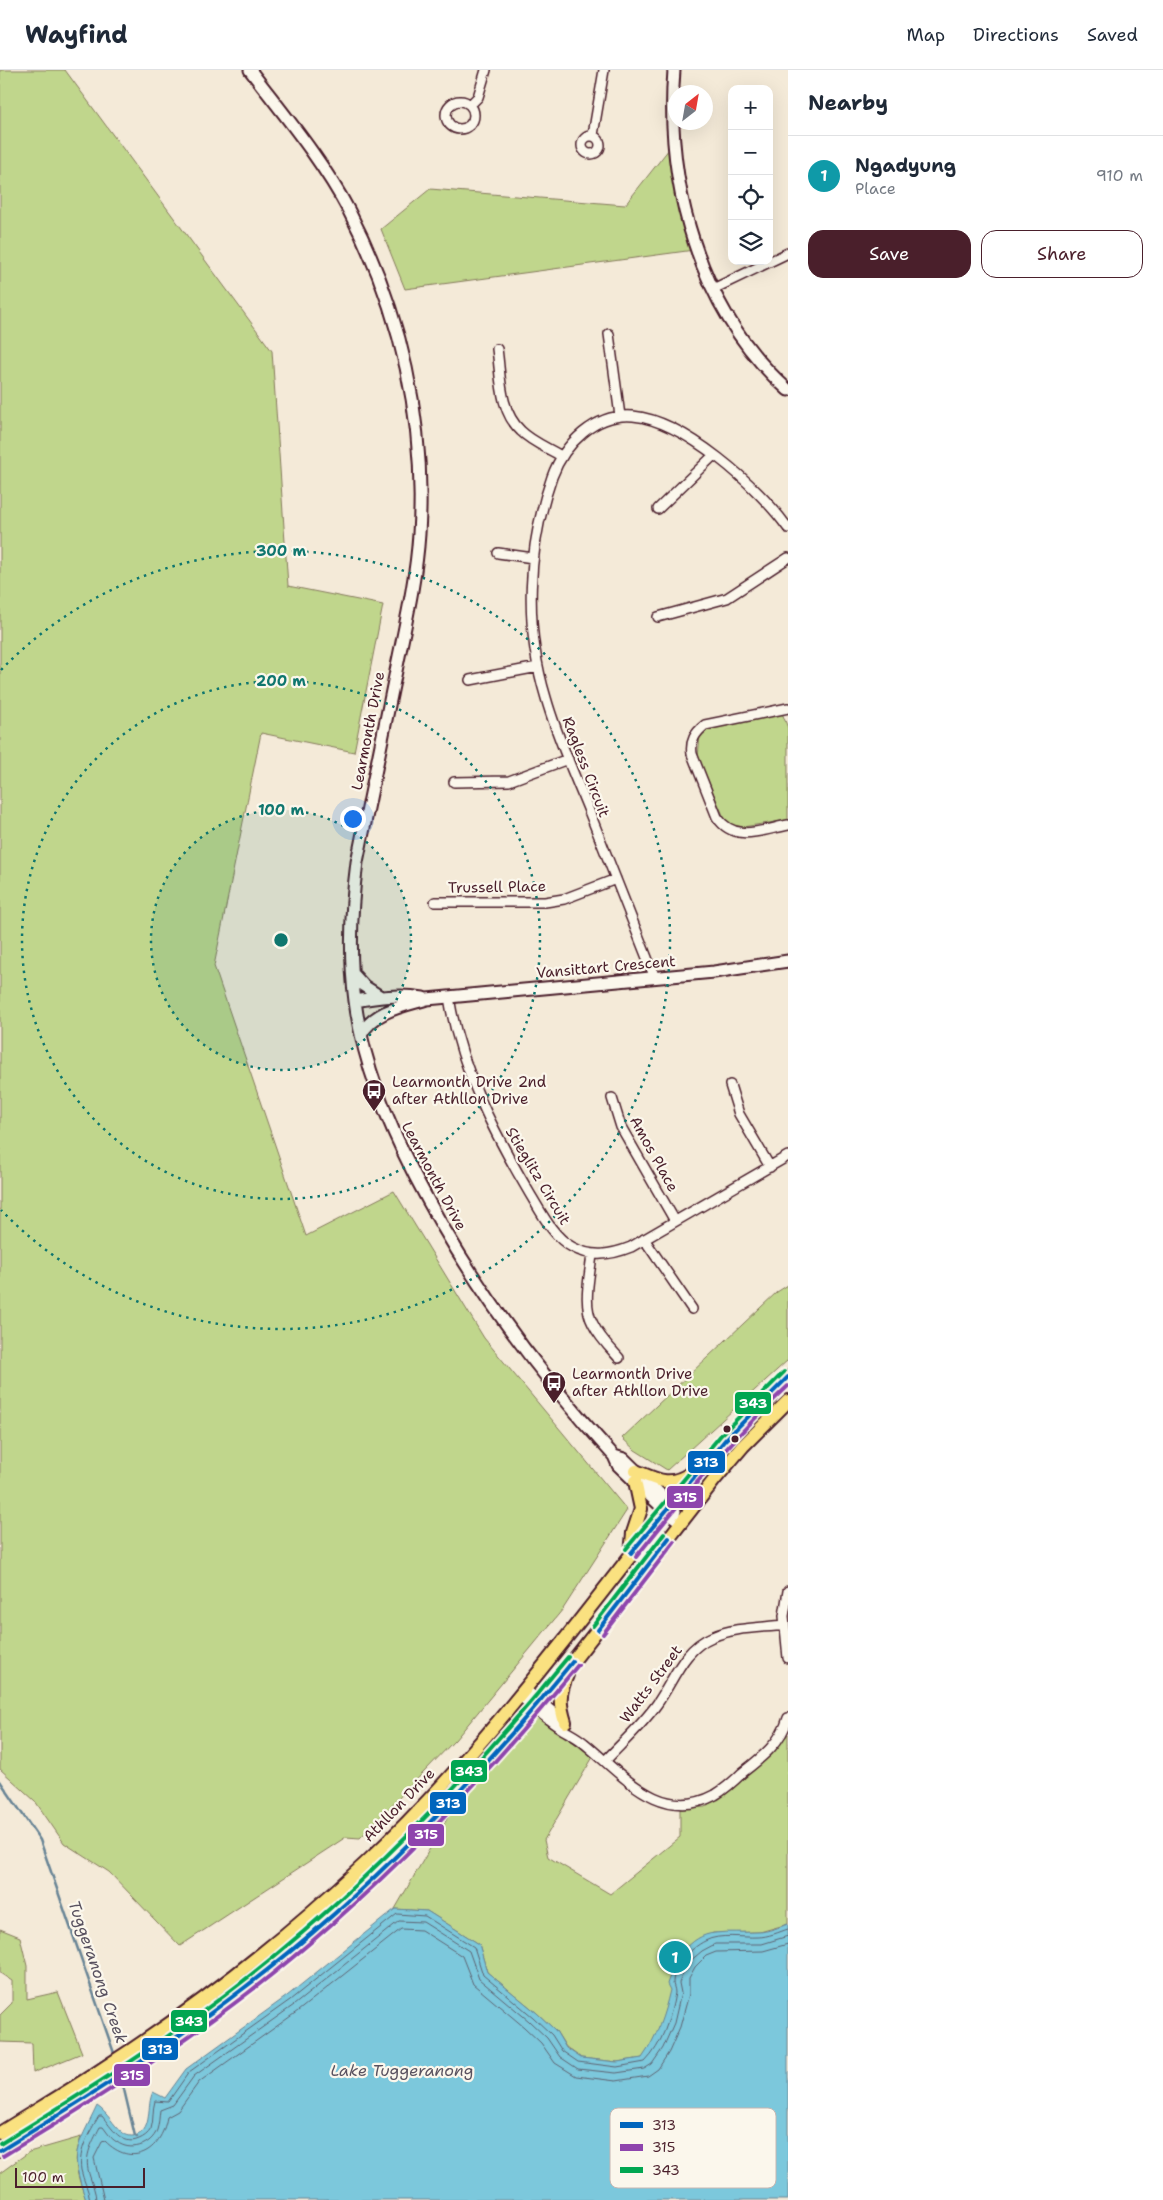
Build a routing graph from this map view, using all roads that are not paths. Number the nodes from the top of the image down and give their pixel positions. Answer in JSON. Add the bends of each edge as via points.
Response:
{"nodes":[{"id":1,"x":250,"y":70,"type":"edge"},
{"id":2,"x":486,"y":70,"type":"edge"},
{"id":3,"x":604,"y":70,"type":"edge"},
{"id":4,"x":674,"y":70,"type":"edge"},
{"id":5,"x":470,"y":105,"type":"dead end"},
{"id":6,"x":593,"y":135,"type":"dead end"},
{"id":7,"x":788,"y":253,"type":"edge"},
{"id":8,"x":713,"y":288,"type":"junction"},
{"id":9,"x":609,"y":334,"type":"dead end"},
{"id":10,"x":497,"y":349,"type":"dead end"},
{"id":11,"x":788,"y":390,"type":"edge"},
{"id":12,"x":620,"y":416,"type":"junction"},
{"id":13,"x":714,"y":455,"type":"junction"},
{"id":14,"x":561,"y":456,"type":"junction"},
{"id":15,"x":658,"y":509,"type":"dead end"},
{"id":16,"x":788,"y":528,"type":"edge"},
{"id":17,"x":498,"y":554,"type":"dead end"},
{"id":18,"x":533,"y":558,"type":"junction"},
{"id":19,"x":788,"y":558,"type":"edge"},
{"id":20,"x":658,"y":617,"type":"dead end"},
{"id":21,"x":538,"y":667,"type":"junction"},
{"id":22,"x":470,"y":680,"type":"dead end"},
{"id":23,"x":788,"y":708,"type":"edge"},
{"id":24,"x":568,"y":759,"type":"junction"},
{"id":25,"x":454,"y":782,"type":"dead end"},
{"id":26,"x":788,"y":825,"type":"edge"},
{"id":27,"x":616,"y":878,"type":"junction"},
{"id":28,"x":435,"y":902,"type":"dead end"},
{"id":29,"x":788,"y":960,"type":"edge"},
{"id":30,"x":354,"y":975,"type":"junction"},
{"id":31,"x":655,"y":978,"type":"junction"},
{"id":32,"x":381,"y":997,"type":"junction"},
{"id":33,"x":449,"y":997,"type":"junction"},
{"id":34,"x":427,"y":999,"type":"junction"},
{"id":35,"x":355,"y":1001,"type":"junction"},
{"id":36,"x":361,"y":1035,"type":"junction"},
{"id":37,"x":730,"y":1085,"type":"dead end"},
{"id":38,"x":612,"y":1098,"type":"dead end"},
{"id":39,"x":788,"y":1156,"type":"edge"},
{"id":40,"x":770,"y":1167,"type":"junction"},
{"id":41,"x":675,"y":1221,"type":"junction"},
{"id":42,"x":644,"y":1240,"type":"junction"},
{"id":43,"x":592,"y":1254,"type":"junction"},
{"id":44,"x":692,"y":1309,"type":"dead end"},
{"id":45,"x":619,"y":1358,"type":"dead end"},
{"id":46,"x":788,"y":1377,"type":"edge"},
{"id":47,"x":788,"y":1401,"type":"edge"},
{"id":48,"x":700,"y":1466,"type":"junction"},
{"id":49,"x":635,"y":1476,"type":"junction"},
{"id":50,"x":667,"y":1507,"type":"junction"},
{"id":51,"x":681,"y":1522,"type":"junction"},
{"id":52,"x":631,"y":1553,"type":"junction"},
{"id":53,"x":788,"y":1590,"type":"edge"},
{"id":54,"x":784,"y":1625,"type":"junction"},
{"id":55,"x":788,"y":1658,"type":"edge"},
{"id":56,"x":573,"y":1662,"type":"junction"},
{"id":57,"x":523,"y":1692,"type":"junction"},
{"id":58,"x":538,"y":1705,"type":"junction"},
{"id":59,"x":788,"y":1718,"type":"edge"},
{"id":60,"x":565,"y":1722,"type":"junction"},
{"id":61,"x":573,"y":1734,"type":"junction"},
{"id":62,"x":605,"y":1760,"type":"junction"},
{"id":63,"x":0,"y":2133,"type":"edge"},
{"id":64,"x":0,"y":2151,"type":"edge"}],
"edges":[{"from":1,"to":30,"type":"street","name":"Learmonth Drive","via":[[315,156],[349,210],[369,251],[395,323],[412,395],[418,442],[420,500],[417,553],[356,869],[352,916]]},
{"from":2,"to":5,"type":"street","via":[[478,97]]},
{"from":3,"to":6,"type":"street"},
{"from":4,"to":8,"type":"street","via":[[673,124],[678,174],[694,243]]},
{"from":7,"to":8,"type":"street"},
{"from":8,"to":11,"type":"street","via":[[738,334],[769,374]]},
{"from":9,"to":12,"type":"street"},
{"from":10,"to":14,"type":"street","via":[[503,396],[510,416],[522,432]]},
{"from":12,"to":13,"type":"street","name":"Ragless Circuit","via":[[645,417],[661,422]]},
{"from":12,"to":14,"type":"street","name":"Ragless Circuit","via":[[587,429]]},
{"from":13,"to":15,"type":"street"},
{"from":13,"to":16,"type":"street","name":"Ragless Circuit","via":[[751,486]]},
{"from":14,"to":18,"type":"street","name":"Ragless Circuit","via":[[546,496]]},
{"from":17,"to":18,"type":"street"},
{"from":18,"to":21,"type":"street","name":"Ragless Circuit","via":[[532,613]]},
{"from":19,"to":20,"type":"street","via":[[727,598]]},
{"from":21,"to":22,"type":"street"},
{"from":21,"to":24,"type":"street","name":"Ragless Circuit"},
{"from":23,"to":26,"type":"street","via":[[705,725],[696,732],[691,747],[722,826],[740,834]]},
{"from":24,"to":25,"type":"street","via":[[509,781]]},
{"from":24,"to":27,"type":"street","name":"Ragless Circuit"},
{"from":27,"to":28,"type":"street","name":"Trussell Place","via":[[545,902]]},
{"from":27,"to":31,"type":"street","name":"Ragless Circuit"},
{"from":29,"to":31,"type":"street","name":"Vansittart Crescent","via":[[755,967]]},
{"from":30,"to":32,"type":"street"},
{"from":30,"to":35,"type":"street","name":"Learmonth Drive"},
{"from":31,"to":33,"type":"street","name":"Vansittart Crescent"},
{"from":32,"to":34,"type":"street","name":"Vansittart Crescent"},
{"from":32,"to":35,"type":"street","name":"Vansittart Crescent"},
{"from":33,"to":34,"type":"street","name":"Vansittart Crescent"},
{"from":33,"to":43,"type":"street","name":"Stieglitz Circuit","via":[[461,1051],[474,1085],[522,1179],[561,1239]]},
{"from":34,"to":36,"type":"street","name":"Vansittart Crescent","via":[[379,1016]]},
{"from":35,"to":36,"type":"street","name":"Learmonth Drive"},
{"from":36,"to":49,"type":"street","name":"Learmonth Drive","via":[[397,1141],[460,1256],[533,1362],[614,1456],[624,1459]]},
{"from":37,"to":40,"type":"street","via":[[739,1114]]},
{"from":38,"to":41,"type":"street","name":"Amos Place","via":[[621,1127]]},
{"from":39,"to":40,"type":"street","name":"Stieglitz Circuit"},
{"from":40,"to":41,"type":"street","name":"Stieglitz Circuit"},
{"from":41,"to":42,"type":"street","name":"Stieglitz Circuit"},
{"from":42,"to":43,"type":"street","name":"Stieglitz Circuit","via":[[618,1252]]},
{"from":42,"to":44,"type":"street"},
{"from":43,"to":45,"type":"street","via":[[588,1310],[592,1324]]},
{"from":46,"to":48,"type":"main road","name":"Athllon Drive"},
{"from":47,"to":51,"type":"main road","via":[[743,1446]]},
{"from":48,"to":49,"type":"main road","via":[[683,1479],[672,1482]]},
{"from":48,"to":50,"type":"main road","name":"Athllon Drive"},
{"from":49,"to":50,"type":"street","name":"Learmonth Drive"},
{"from":49,"to":52,"type":"main road","via":[[641,1509]]},
{"from":50,"to":51,"type":"street","name":"Learmonth Drive"},
{"from":50,"to":52,"type":"main road","name":"Athllon Drive"},
{"from":51,"to":56,"type":"main road"},
{"from":52,"to":57,"type":"main road","name":"Athllon Drive"},
{"from":53,"to":54,"type":"street"},
{"from":54,"to":55,"type":"street"},
{"from":54,"to":62,"type":"street","name":"Watts Street","via":[[727,1632],[705,1640],[681,1663],[658,1703],[642,1723]]},
{"from":56,"to":58,"type":"main road"},
{"from":56,"to":60,"type":"main road","via":[[562,1690],[560,1705]]},
{"from":57,"to":58,"type":"street"},
{"from":57,"to":63,"type":"main road","name":"Athllon Drive","via":[[367,1863],[250,1963],[122,2057]]},
{"from":58,"to":60,"type":"street"},
{"from":58,"to":61,"type":"street","via":[[558,1727]]},
{"from":58,"to":64,"type":"main road","via":[[412,1842],[361,1891],[255,1979],[101,2089]]},
{"from":59,"to":62,"type":"street","via":[[779,1738],[764,1755],[723,1789],[694,1803],[679,1805],[651,1797]]},
{"from":60,"to":61,"type":"street"},
{"from":61,"to":62,"type":"street"}]}
